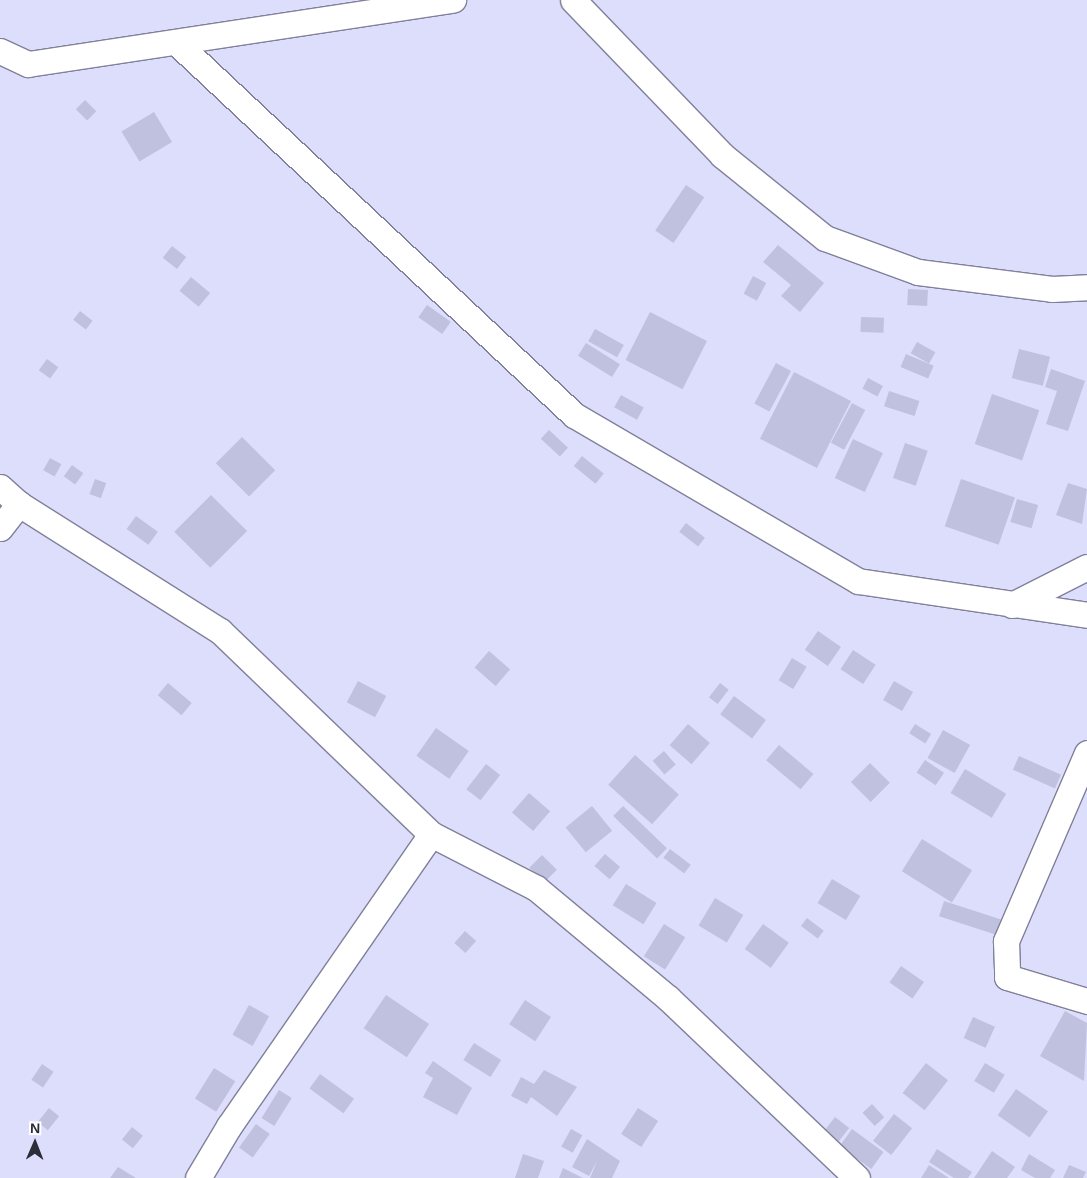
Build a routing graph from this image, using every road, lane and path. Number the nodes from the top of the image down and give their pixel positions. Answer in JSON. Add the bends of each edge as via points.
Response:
{"nodes":[{"id":1,"x":453,"y":0,"type":"edge"},
{"id":2,"x":573,"y":0,"type":"edge"},
{"id":3,"x":178,"y":44,"type":"junction"},
{"id":4,"x":0,"y":51,"type":"edge"},
{"id":5,"x":1087,"y":287,"type":"edge"},
{"id":6,"x":0,"y":487,"type":"edge"},
{"id":7,"x":19,"y":504,"type":"junction"},
{"id":8,"x":0,"y":528,"type":"edge"},
{"id":9,"x":1087,"y":567,"type":"edge"},
{"id":10,"x":1012,"y":605,"type":"junction"},
{"id":11,"x":1087,"y":615,"type":"edge"},
{"id":12,"x":1087,"y":753,"type":"edge"},
{"id":13,"x":430,"y":834,"type":"junction"},
{"id":14,"x":1087,"y":1001,"type":"edge"},
{"id":15,"x":198,"y":1178,"type":"edge"},
{"id":16,"x":857,"y":1178,"type":"edge"}],
"edges":[{"from":1,"to":3,"type":"street"},
{"from":2,"to":5,"type":"street","via":[[722,155],[825,238],[918,272],[1052,289]]},
{"from":3,"to":4,"type":"street","via":[[28,64]]},
{"from":3,"to":10,"type":"street","via":[[574,415],[858,581]]},
{"from":6,"to":7,"type":"street"},
{"from":7,"to":8,"type":"street"},
{"from":7,"to":13,"type":"street","via":[[220,631]]},
{"from":9,"to":10,"type":"street"},
{"from":10,"to":11,"type":"street"},
{"from":12,"to":14,"type":"street","via":[[1006,941],[1007,977]]},
{"from":13,"to":15,"type":"street","via":[[228,1126]]},
{"from":13,"to":16,"type":"street","via":[[536,888],[668,998]]}]}
